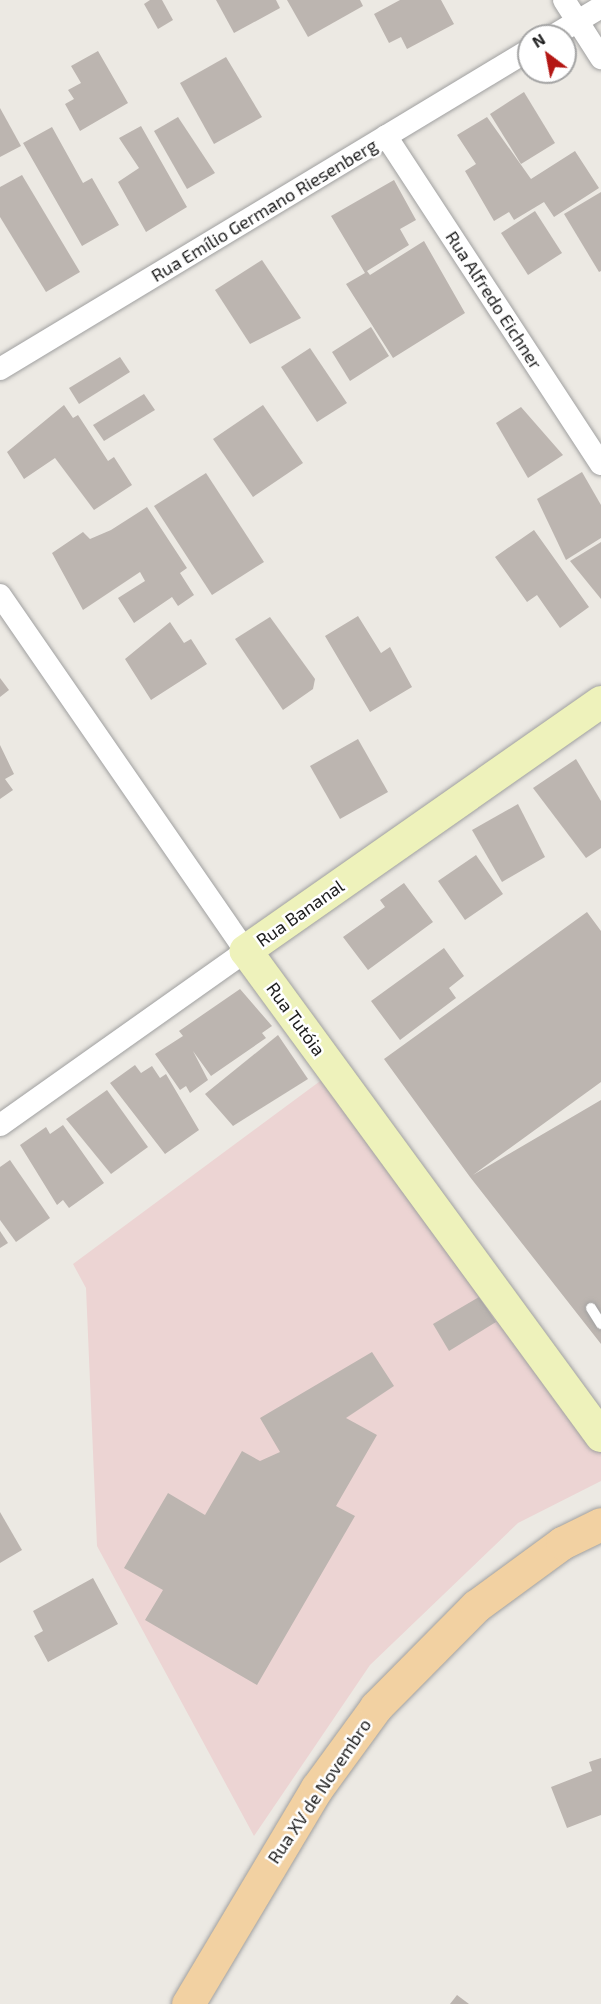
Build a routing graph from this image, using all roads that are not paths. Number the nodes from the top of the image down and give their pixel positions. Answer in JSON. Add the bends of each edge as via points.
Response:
{"nodes":[{"id":1,"x":564,"y":0,"type":"edge"},
{"id":2,"x":601,"y":7,"type":"edge"},
{"id":3,"x":578,"y":21,"type":"junction"},
{"id":4,"x":573,"y":24,"type":"edge"},
{"id":5,"x":517,"y":57,"type":"edge"},
{"id":6,"x":601,"y":58,"type":"edge"},
{"id":7,"x":386,"y":136,"type":"junction"},
{"id":8,"x":0,"y":369,"type":"edge"},
{"id":9,"x":601,"y":464,"type":"edge"},
{"id":10,"x":0,"y":595,"type":"edge"},
{"id":11,"x":601,"y":702,"type":"edge"},
{"id":12,"x":246,"y":951,"type":"junction"},
{"id":13,"x":0,"y":1125,"type":"edge"},
{"id":14,"x":591,"y":1308,"type":"dead end"},
{"id":15,"x":601,"y":1324,"type":"edge"},
{"id":16,"x":601,"y":1436,"type":"edge"},
{"id":17,"x":601,"y":1524,"type":"edge"},
{"id":18,"x":188,"y":2004,"type":"edge"}],
"edges":[{"from":1,"to":3,"type":"street"},
{"from":2,"to":3,"type":"street"},
{"from":3,"to":4,"type":"street"},
{"from":3,"to":6,"type":"street"},
{"from":5,"to":7,"type":"street","name":"Rua Emílio Germano Riesenberg"},
{"from":7,"to":8,"type":"street","name":"Rua Emílio Germano Riesenberg"},
{"from":7,"to":9,"type":"street","name":"Rua Alfredo Eichner"},
{"from":10,"to":12,"type":"street","name":"Rua Tutóia"},
{"from":11,"to":12,"type":"street","name":"Rua Bananal"},
{"from":12,"to":13,"type":"street","name":"Rua Bananal"},
{"from":12,"to":16,"type":"street","name":"Rua Tutóia"},
{"from":14,"to":15,"type":"lane"},
{"from":17,"to":18,"type":"main road","name":"Rua XV de Novembro","via":[[562,1544],[476,1606],[376,1707],[317,1788]]}]}
